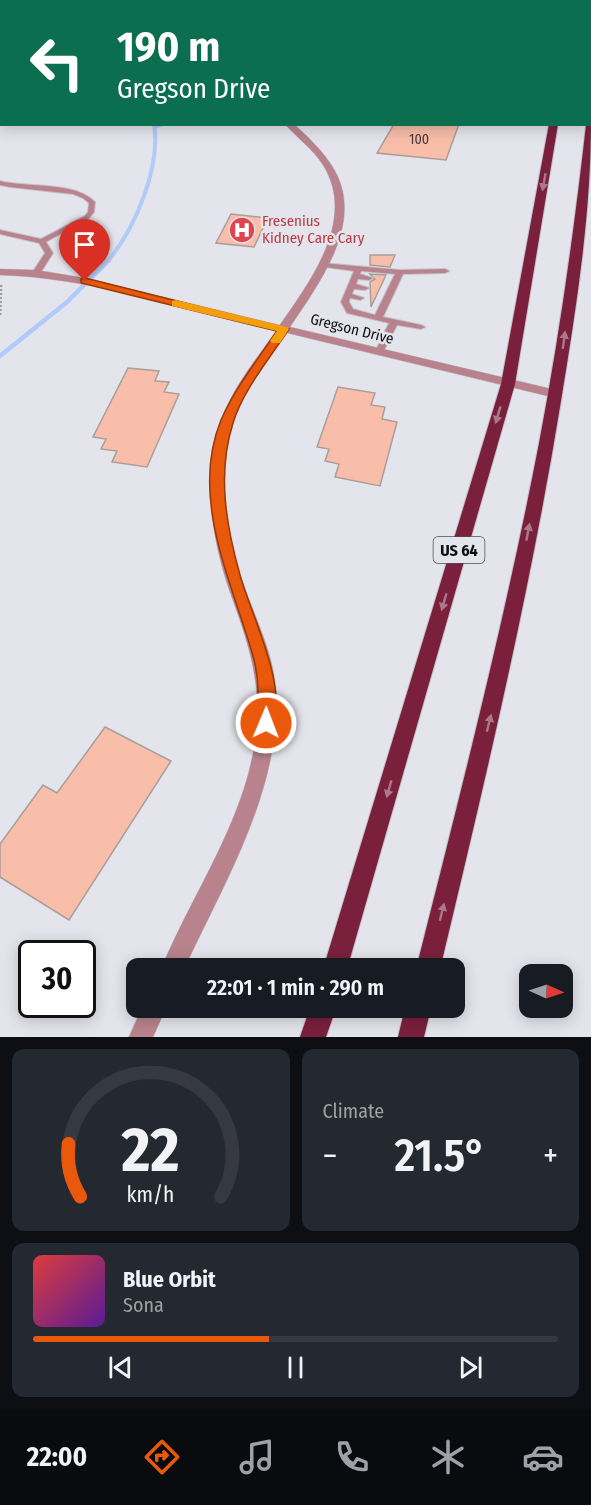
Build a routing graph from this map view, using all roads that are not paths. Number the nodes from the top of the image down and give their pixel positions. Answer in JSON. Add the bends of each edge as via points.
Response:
{"nodes":[{"id":1,"x":291,"y":126,"type":"edge"},
{"id":2,"x":554,"y":126,"type":"edge"},
{"id":3,"x":591,"y":126,"type":"edge"},
{"id":4,"x":0,"y":183,"type":"edge"},
{"id":5,"x":0,"y":232,"type":"edge"},
{"id":6,"x":42,"y":241,"type":"junction"},
{"id":7,"x":326,"y":265,"type":"junction"},
{"id":8,"x":445,"y":270,"type":"dead end"},
{"id":9,"x":357,"y":272,"type":"junction"},
{"id":10,"x":400,"y":272,"type":"junction"},
{"id":11,"x":36,"y":273,"type":"junction"},
{"id":12,"x":1,"y":276,"type":"edge"},
{"id":13,"x":369,"y":278,"type":"dead end"},
{"id":14,"x":383,"y":281,"type":"dead end"},
{"id":15,"x":394,"y":282,"type":"junction"},
{"id":16,"x":352,"y":286,"type":"junction"},
{"id":17,"x":364,"y":288,"type":"dead end"},
{"id":18,"x":378,"y":291,"type":"dead end"},
{"id":19,"x":389,"y":293,"type":"junction"},
{"id":20,"x":347,"y":295,"type":"junction"},
{"id":21,"x":360,"y":298,"type":"dead end"},
{"id":22,"x":374,"y":301,"type":"dead end"},
{"id":23,"x":385,"y":303,"type":"junction"},
{"id":24,"x":378,"y":318,"type":"junction"},
{"id":25,"x":394,"y":322,"type":"junction"},
{"id":26,"x":421,"y":327,"type":"dead end"},
{"id":27,"x":284,"y":329,"type":"junction"},
{"id":28,"x":379,"y":352,"type":"junction"},
{"id":29,"x":507,"y":384,"type":"junction"},
{"id":30,"x":556,"y":394,"type":"junction"},
{"id":31,"x":177,"y":958,"type":"edge"},
{"id":32,"x":339,"y":958,"type":"edge"},
{"id":33,"x":431,"y":958,"type":"edge"},
{"id":34,"x":150,"y":1018,"type":"edge"},
{"id":35,"x":320,"y":1018,"type":"edge"},
{"id":36,"x":416,"y":1018,"type":"edge"},
{"id":37,"x":141,"y":1037,"type":"edge"},
{"id":38,"x":314,"y":1037,"type":"edge"},
{"id":39,"x":411,"y":1037,"type":"edge"}],
"edges":[{"from":1,"to":7,"type":"street","via":[[328,166],[338,190],[338,216]]},
{"from":2,"to":29,"type":"highway","number":"US 64","one_way":true},
{"from":30,"to":3,"type":"highway","one_way":true},
{"from":4,"to":6,"type":"lane","via":[[22,189],[74,192],[92,202],[87,217]]},
{"from":5,"to":6,"type":"lane"},
{"from":6,"to":11,"type":"lane","via":[[49,253]]},
{"from":7,"to":9,"type":"lane"},
{"from":7,"to":27,"type":"street"},
{"from":8,"to":10,"type":"lane"},
{"from":9,"to":10,"type":"lane"},
{"from":9,"to":13,"type":"lane"},
{"from":9,"to":16,"type":"lane"},
{"from":10,"to":15,"type":"lane"},
{"from":11,"to":12,"type":"street","name":"Gregson Drive"},
{"from":11,"to":27,"type":"street","name":"Gregson Drive"},
{"from":14,"to":15,"type":"lane"},
{"from":15,"to":19,"type":"lane"},
{"from":16,"to":17,"type":"lane"},
{"from":16,"to":20,"type":"lane"},
{"from":18,"to":19,"type":"lane"},
{"from":19,"to":23,"type":"lane"},
{"from":20,"to":21,"type":"lane"},
{"from":20,"to":24,"type":"lane","via":[[345,302],[350,311]]},
{"from":22,"to":23,"type":"lane"},
{"from":23,"to":24,"type":"lane"},
{"from":24,"to":25,"type":"lane"},
{"from":25,"to":26,"type":"lane"},
{"from":25,"to":28,"type":"lane"},
{"from":27,"to":28,"type":"street","name":"Gregson Drive"},
{"from":27,"to":31,"type":"street","via":[[227,421],[219,458],[222,531],[233,577],[261,657],[267,691],[261,756],[245,811]]},
{"from":28,"to":29,"type":"street","name":"Gregson Drive"},
{"from":29,"to":30,"type":"street","name":"Gregson Drive"},
{"from":29,"to":32,"type":"highway","number":"US 64","one_way":true},
{"from":33,"to":30,"type":"highway","one_way":true,"via":[[496,694]]},
{"from":34,"to":37,"type":"street"},
{"from":35,"to":38,"type":"highway"},
{"from":36,"to":39,"type":"highway"}]}
